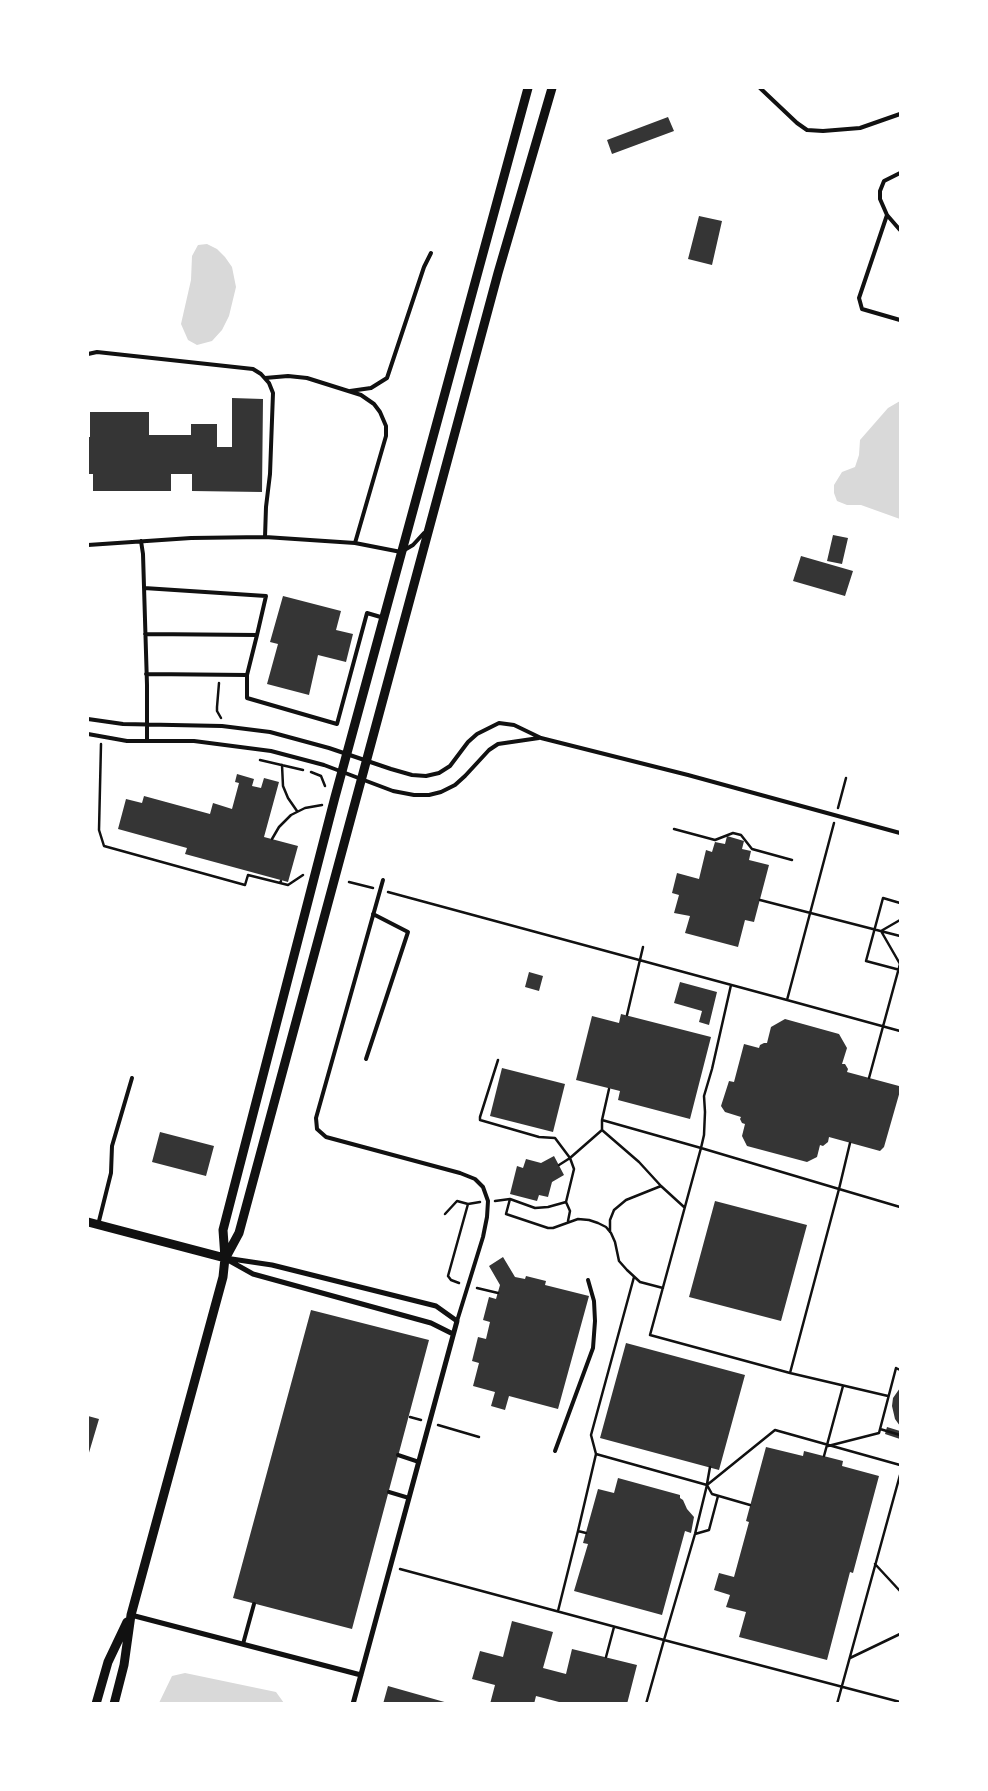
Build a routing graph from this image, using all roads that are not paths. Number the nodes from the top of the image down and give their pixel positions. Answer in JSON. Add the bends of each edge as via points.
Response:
{"nodes":[{"id":1,"x":528,"y":88,"type":"edge"},
{"id":2,"x":552,"y":88,"type":"edge"},
{"id":3,"x":760,"y":88,"type":"edge"},
{"id":4,"x":900,"y":114,"type":"edge"},
{"id":5,"x":900,"y":173,"type":"edge"},
{"id":6,"x":887,"y":215,"type":"junction"},
{"id":7,"x":900,"y":230,"type":"edge"},
{"id":8,"x":431,"y":253,"type":"dead end"},
{"id":9,"x":900,"y":320,"type":"edge"},
{"id":10,"x":88,"y":354,"type":"edge"},
{"id":11,"x":265,"y":378,"type":"junction"},
{"id":12,"x":347,"y":391,"type":"junction"},
{"id":13,"x":433,"y":519,"type":"junction"},
{"id":14,"x":265,"y":537,"type":"junction"},
{"id":15,"x":141,"y":541,"type":"junction"},
{"id":16,"x":355,"y":543,"type":"junction"},
{"id":17,"x":88,"y":545,"type":"edge"},
{"id":18,"x":401,"y":552,"type":"junction"},
{"id":19,"x":144,"y":588,"type":"junction"},
{"id":20,"x":384,"y":618,"type":"junction"},
{"id":21,"x":145,"y":634,"type":"junction"},
{"id":22,"x":258,"y":635,"type":"junction"},
{"id":23,"x":146,"y":674,"type":"junction"},
{"id":24,"x":248,"y":676,"type":"junction"},
{"id":25,"x":88,"y":718,"type":"edge"},
{"id":26,"x":147,"y":725,"type":"junction"},
{"id":27,"x":88,"y":734,"type":"edge"},
{"id":28,"x":541,"y":738,"type":"junction"},
{"id":29,"x":147,"y":741,"type":"junction"},
{"id":30,"x":347,"y":754,"type":"junction"},
{"id":31,"x":367,"y":761,"type":"junction"},
{"id":32,"x":342,"y":772,"type":"junction"},
{"id":33,"x":362,"y":779,"type":"junction"},
{"id":34,"x":900,"y":833,"type":"edge"},
{"id":35,"x":383,"y":880,"type":"dead end"},
{"id":36,"x":373,"y":914,"type":"junction"},
{"id":37,"x":366,"y":1059,"type":"dead end"},
{"id":38,"x":132,"y":1078,"type":"dead end"},
{"id":39,"x":88,"y":1222,"type":"edge"},
{"id":40,"x":98,"y":1225,"type":"junction"},
{"id":41,"x":225,"y":1258,"type":"junction"},
{"id":42,"x":588,"y":1280,"type":"dead end"},
{"id":43,"x":457,"y":1321,"type":"junction"},
{"id":44,"x":453,"y":1334,"type":"junction"},
{"id":45,"x":554,"y":1451,"type":"dead end"},
{"id":46,"x":398,"y":1455,"type":"dead end"},
{"id":47,"x":419,"y":1462,"type":"junction"},
{"id":48,"x":389,"y":1492,"type":"dead end"},
{"id":49,"x":409,"y":1498,"type":"junction"},
{"id":50,"x":254,"y":1604,"type":"dead end"},
{"id":51,"x":131,"y":1615,"type":"junction"},
{"id":52,"x":243,"y":1644,"type":"junction"},
{"id":53,"x":361,"y":1675,"type":"junction"},
{"id":54,"x":96,"y":1704,"type":"edge"},
{"id":55,"x":114,"y":1704,"type":"edge"},
{"id":56,"x":353,"y":1704,"type":"edge"}],
"edges":[{"from":1,"to":18,"type":"street"},
{"from":2,"to":13,"type":"street","via":[[498,274]]},
{"from":3,"to":4,"type":"lane","via":[[807,130],[860,128]]},
{"from":5,"to":6,"type":"lane","via":[[884,181],[880,191]]},
{"from":6,"to":7,"type":"lane"},
{"from":6,"to":9,"type":"lane","via":[[859,298],[862,309]]},
{"from":8,"to":12,"type":"lane","via":[[387,378],[371,388]]},
{"from":10,"to":11,"type":"lane","via":[[97,352],[253,369]]},
{"from":11,"to":12,"type":"lane","via":[[306,378]]},
{"from":11,"to":14,"type":"lane","via":[[273,393]]},
{"from":12,"to":16,"type":"lane","via":[[374,404],[386,426],[386,436]]},
{"from":13,"to":18,"type":"lane","via":[[424,534]]},
{"from":13,"to":31,"type":"street"},
{"from":14,"to":15,"type":"lane"},
{"from":14,"to":16,"type":"lane"},
{"from":15,"to":17,"type":"lane"},
{"from":15,"to":19,"type":"lane"},
{"from":16,"to":18,"type":"lane"},
{"from":18,"to":20,"type":"street"},
{"from":19,"to":21,"type":"lane"},
{"from":19,"to":22,"type":"lane","via":[[266,596]]},
{"from":20,"to":24,"type":"lane","via":[[367,613],[337,724],[247,698]]},
{"from":20,"to":30,"type":"street"},
{"from":21,"to":22,"type":"lane"},
{"from":21,"to":23,"type":"lane"},
{"from":22,"to":24,"type":"lane"},
{"from":23,"to":24,"type":"lane"},
{"from":23,"to":26,"type":"lane"},
{"from":25,"to":26,"type":"lane"},
{"from":26,"to":29,"type":"lane"},
{"from":26,"to":30,"type":"lane","via":[[222,726],[270,732]]},
{"from":27,"to":29,"type":"lane","via":[[113,740]]},
{"from":28,"to":31,"type":"lane","via":[[514,725],[499,723],[477,734],[450,766],[426,776]]},
{"from":28,"to":33,"type":"lane","via":[[498,744],[455,785],[429,795],[393,791]]},
{"from":28,"to":34,"type":"lane"},
{"from":29,"to":32,"type":"lane","via":[[243,746],[295,757]]},
{"from":30,"to":31,"type":"lane"},
{"from":30,"to":32,"type":"street"},
{"from":31,"to":33,"type":"street"},
{"from":32,"to":33,"type":"lane"},
{"from":32,"to":41,"type":"street","via":[[223,1230]]},
{"from":33,"to":41,"type":"street","via":[[239,1233]]},
{"from":35,"to":36,"type":"lane"},
{"from":36,"to":37,"type":"lane","via":[[408,932]]},
{"from":36,"to":43,"type":"lane","via":[[316,1118],[317,1129],[326,1137],[475,1179],[483,1187],[488,1202],[483,1238]]},
{"from":38,"to":40,"type":"lane","via":[[112,1146],[111,1173]]},
{"from":39,"to":40,"type":"street"},
{"from":40,"to":41,"type":"street"},
{"from":41,"to":43,"type":"street","via":[[272,1265],[436,1306]]},
{"from":41,"to":44,"type":"street","via":[[253,1274],[431,1322]]},
{"from":41,"to":51,"type":"street","via":[[223,1277]]},
{"from":42,"to":45,"type":"lane","via":[[594,1301],[592,1348]]},
{"from":43,"to":44,"type":"street"},
{"from":44,"to":47,"type":"street"},
{"from":46,"to":47,"type":"lane"},
{"from":47,"to":49,"type":"street"},
{"from":48,"to":49,"type":"lane"},
{"from":49,"to":53,"type":"street"},
{"from":50,"to":52,"type":"lane"},
{"from":51,"to":52,"type":"street"},
{"from":51,"to":54,"type":"street","via":[[108,1662]]},
{"from":51,"to":55,"type":"street","via":[[124,1665]]},
{"from":52,"to":53,"type":"street"},
{"from":53,"to":56,"type":"street"}]}
